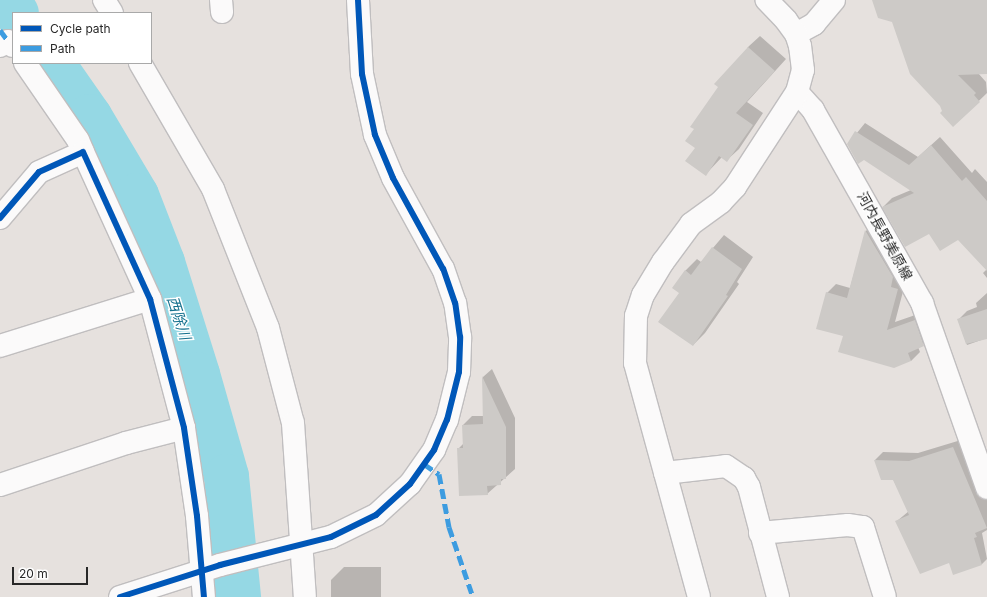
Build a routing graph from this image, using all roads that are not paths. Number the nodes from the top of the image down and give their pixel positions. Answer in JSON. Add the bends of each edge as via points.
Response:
{"nodes":[{"id":1,"x":104,"y":0,"type":"edge"},
{"id":2,"x":358,"y":0,"type":"edge"},
{"id":3,"x":767,"y":0,"type":"edge"},
{"id":4,"x":834,"y":0,"type":"edge"},
{"id":5,"x":111,"y":12,"type":"edge"},
{"id":6,"x":796,"y":34,"type":"junction"},
{"id":7,"x":12,"y":45,"type":"edge"},
{"id":8,"x":0,"y":46,"type":"edge"},
{"id":9,"x":26,"y":64,"type":"edge"},
{"id":10,"x":141,"y":64,"type":"edge"},
{"id":11,"x":797,"y":92,"type":"junction"},
{"id":12,"x":83,"y":152,"type":"junction"},
{"id":13,"x":0,"y":218,"type":"edge"},
{"id":14,"x":150,"y":299,"type":"junction"},
{"id":15,"x":0,"y":346,"type":"edge"},
{"id":16,"x":184,"y":428,"type":"junction"},
{"id":17,"x":665,"y":473,"type":"junction"},
{"id":18,"x":0,"y":485,"type":"edge"},
{"id":19,"x":987,"y":488,"type":"edge"},
{"id":20,"x":760,"y":533,"type":"junction"},
{"id":21,"x":297,"y":546,"type":"junction"},
{"id":22,"x":208,"y":569,"type":"junction"},
{"id":23,"x":120,"y":597,"type":"edge"},
{"id":24,"x":204,"y":597,"type":"edge"},
{"id":25,"x":305,"y":597,"type":"edge"},
{"id":26,"x":699,"y":597,"type":"edge"},
{"id":27,"x":778,"y":597,"type":"edge"},
{"id":28,"x":885,"y":597,"type":"edge"}],
"edges":[{"from":1,"to":5,"type":"street"},
{"from":2,"to":21,"type":"street","via":[[362,74],[375,135],[393,178],[443,269],[454,303],[460,337],[459,372],[447,420],[434,450],[410,484],[376,515],[331,537]]},
{"from":3,"to":6,"type":"street"},
{"from":4,"to":6,"type":"street","via":[[814,24]]},
{"from":6,"to":11,"type":"street","via":[[802,70]]},
{"from":7,"to":8,"type":"street","via":[[8,41]]},
{"from":9,"to":12,"type":"street","via":[[78,140]]},
{"from":10,"to":21,"type":"street","via":[[213,189],[268,328],[293,423]]},
{"from":11,"to":17,"type":"street","via":[[735,187],[721,202],[691,224],[663,262],[639,304],[635,334],[636,363]]},
{"from":11,"to":19,"type":"street","name":"河内長野美原線","via":[[813,110],[922,303]]},
{"from":12,"to":13,"type":"street","via":[[39,172]]},
{"from":12,"to":14,"type":"street"},
{"from":14,"to":15,"type":"street"},
{"from":14,"to":16,"type":"street"},
{"from":16,"to":18,"type":"street","via":[[126,443]]},
{"from":16,"to":22,"type":"street"},
{"from":17,"to":20,"type":"street","via":[[726,466],[744,478],[749,487]]},
{"from":17,"to":26,"type":"street"},
{"from":20,"to":27,"type":"street"},
{"from":20,"to":28,"type":"street","via":[[848,524],[863,527]]},
{"from":21,"to":22,"type":"street"},
{"from":21,"to":25,"type":"street"},
{"from":22,"to":23,"type":"street"},
{"from":22,"to":24,"type":"street"}]}
